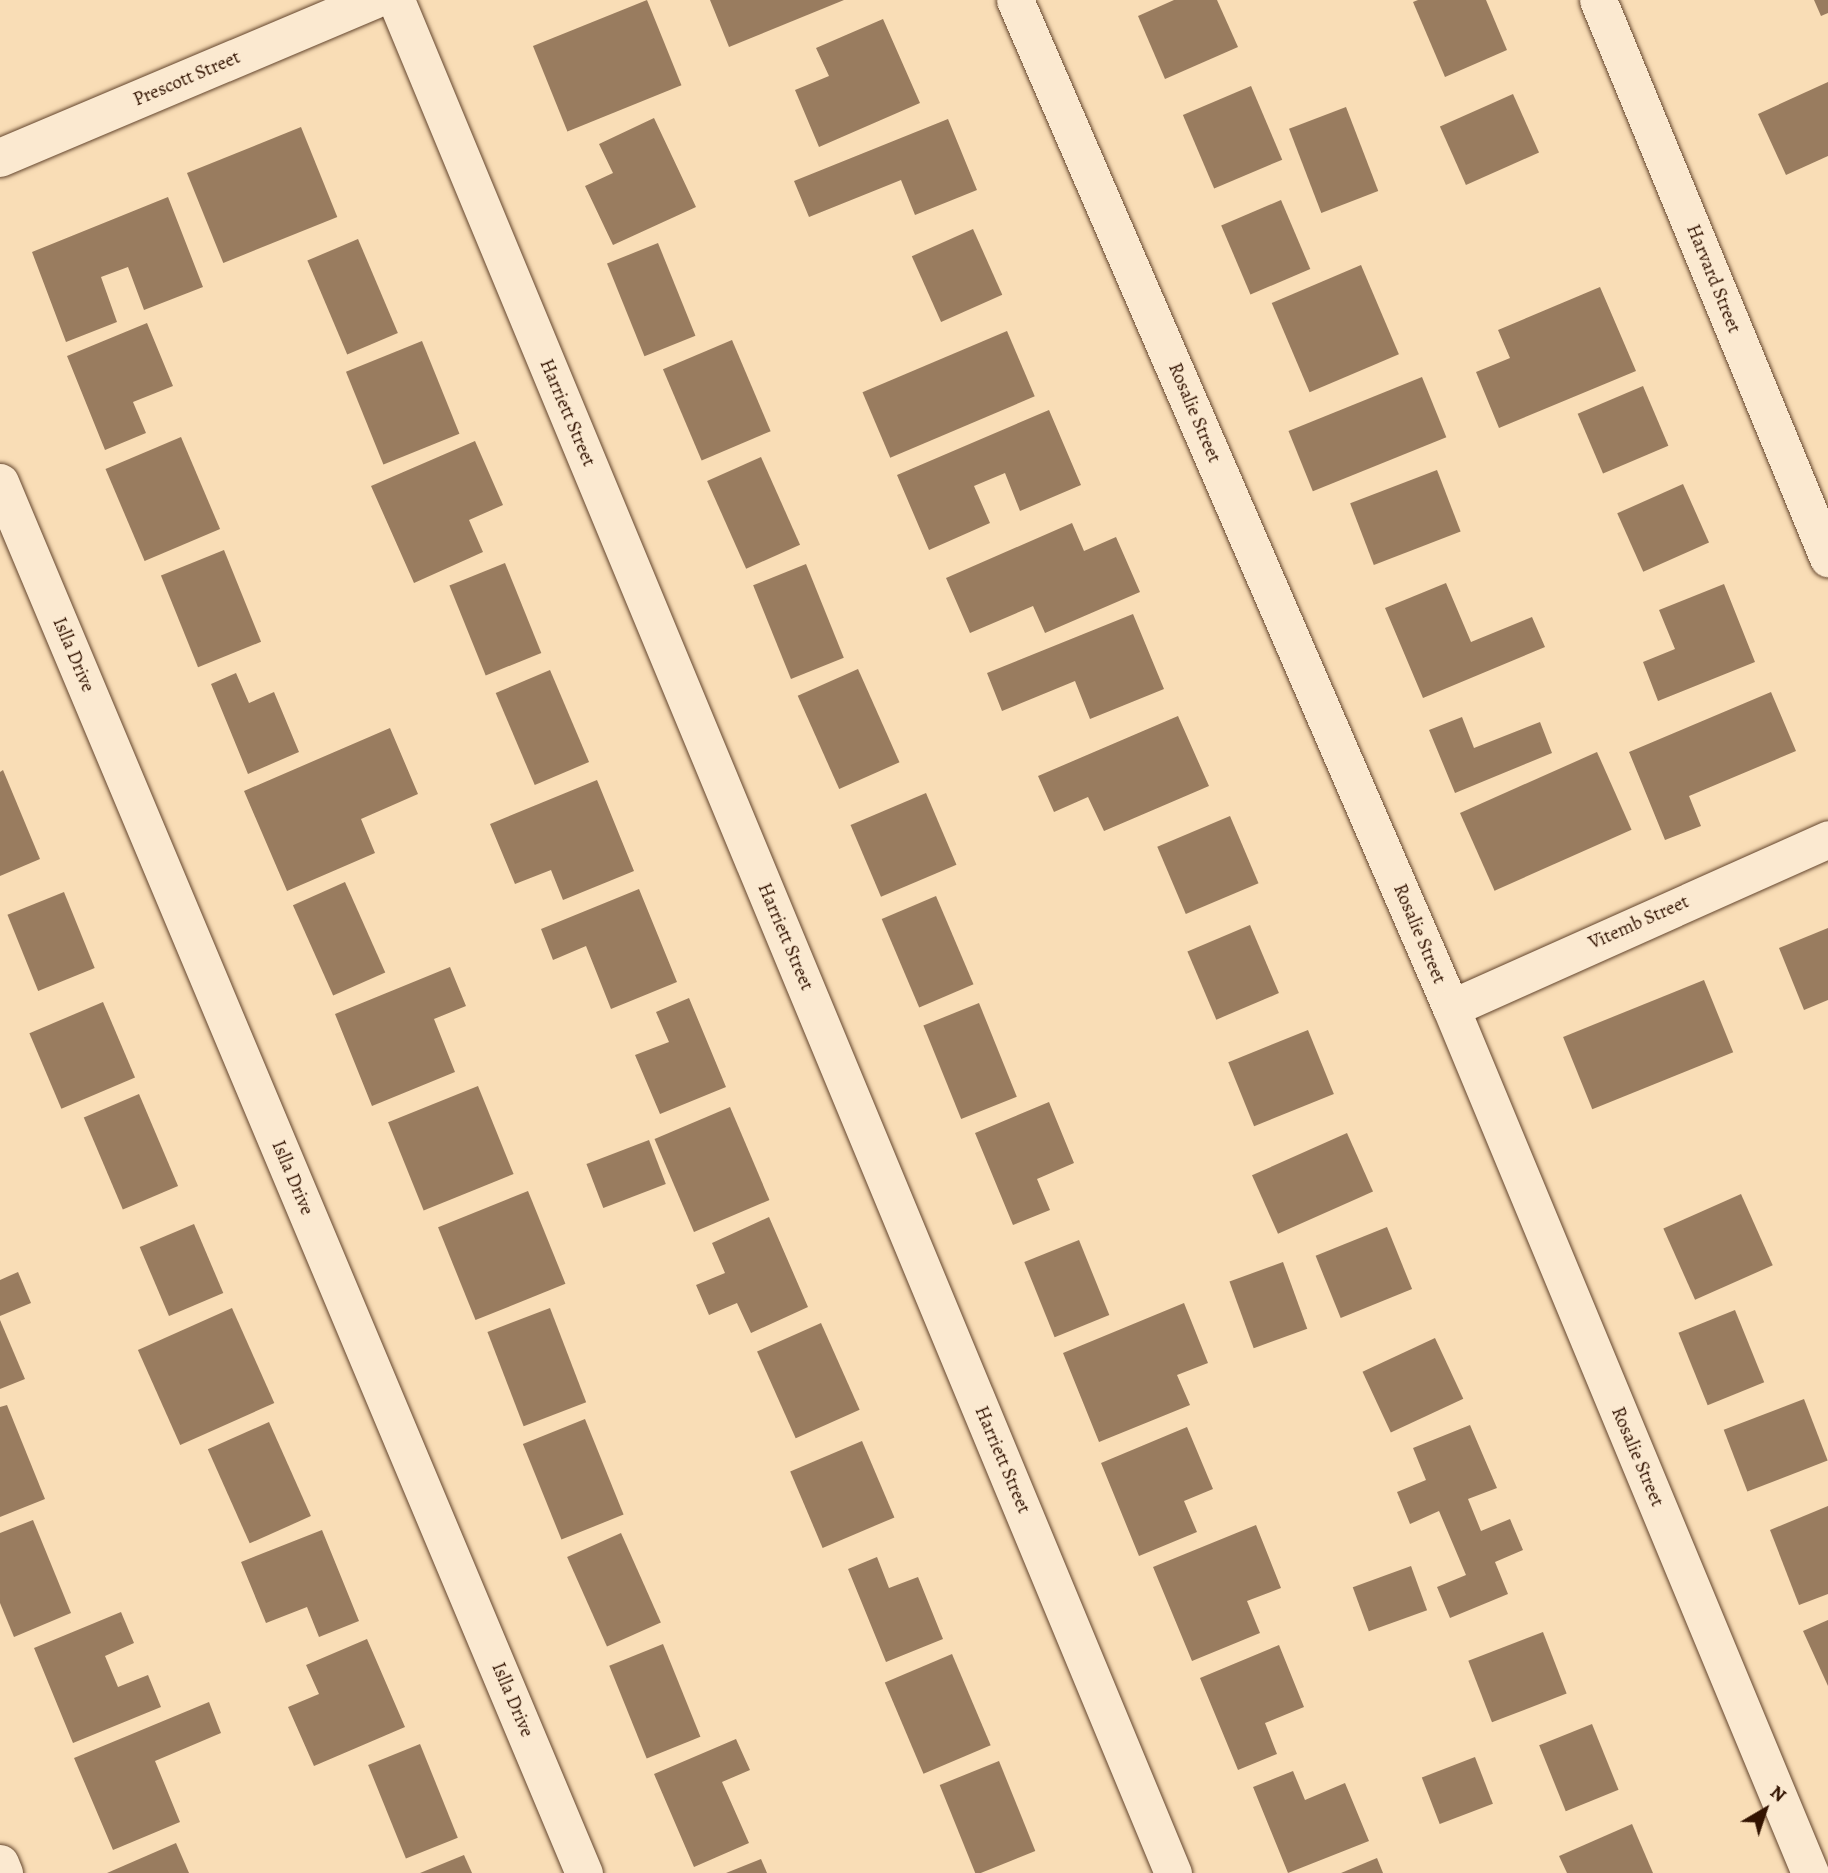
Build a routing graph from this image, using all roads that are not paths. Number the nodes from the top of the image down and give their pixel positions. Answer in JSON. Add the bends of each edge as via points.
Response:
{"nodes":[{"id":1,"x":374,"y":0,"type":"edge"},
{"id":2,"x":396,"y":0,"type":"edge"},
{"id":3,"x":1015,"y":0,"type":"edge"},
{"id":4,"x":1598,"y":0,"type":"edge"},
{"id":5,"x":0,"y":158,"type":"edge"},
{"id":6,"x":0,"y":482,"type":"edge"},
{"id":7,"x":1828,"y":558,"type":"edge"},
{"id":8,"x":1828,"y":839,"type":"edge"},
{"id":9,"x":1451,"y":1008,"type":"junction"},
{"id":10,"x":0,"y":1863,"type":"edge"},
{"id":11,"x":4,"y":1873,"type":"edge"},
{"id":12,"x":584,"y":1873,"type":"edge"},
{"id":13,"x":1173,"y":1873,"type":"edge"},
{"id":14,"x":1810,"y":1873,"type":"edge"}],
"edges":[{"from":1,"to":5,"type":"street","name":"Prescott Street"},
{"from":2,"to":13,"type":"street","name":"Harriett Street"},
{"from":3,"to":9,"type":"street","name":"Rosalie Street"},
{"from":4,"to":7,"type":"street","name":"Harvard Street"},
{"from":6,"to":12,"type":"street","name":"Islla Drive"},
{"from":8,"to":9,"type":"street","name":"Vitemb Street"},
{"from":9,"to":14,"type":"street","name":"Rosalie Street"},
{"from":10,"to":11,"type":"street"}]}
